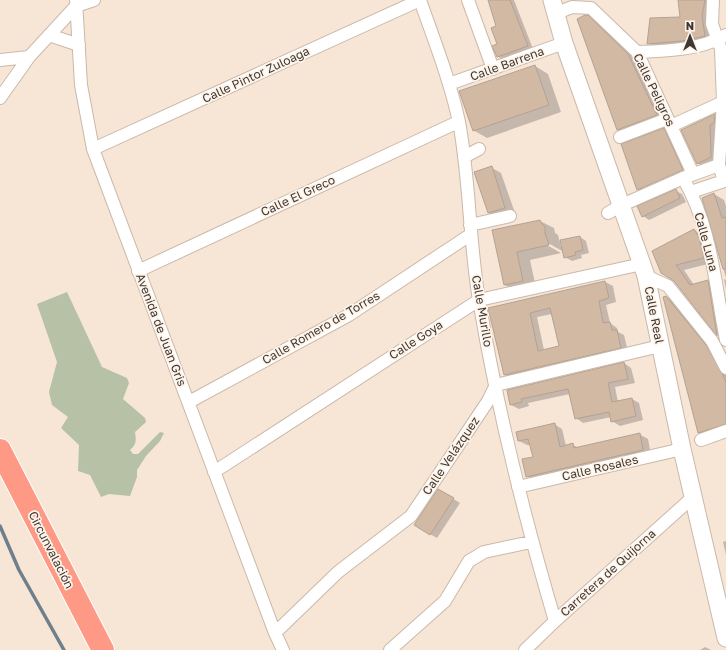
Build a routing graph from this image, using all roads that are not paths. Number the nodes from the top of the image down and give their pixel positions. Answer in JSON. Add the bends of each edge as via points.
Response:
{"nodes":[{"id":1,"x":94,"y":0,"type":"edge"},
{"id":2,"x":420,"y":0,"type":"edge"},
{"id":3,"x":468,"y":0,"type":"edge"},
{"id":4,"x":713,"y":0,"type":"edge"},
{"id":5,"x":76,"y":3,"type":"edge"},
{"id":6,"x":555,"y":7,"type":"edge"},
{"id":7,"x":49,"y":35,"type":"junction"},
{"id":8,"x":721,"y":38,"type":"edge"},
{"id":9,"x":564,"y":43,"type":"junction"},
{"id":10,"x":79,"y":45,"type":"junction"},
{"id":11,"x":637,"y":52,"type":"junction"},
{"id":12,"x":29,"y":57,"type":"junction"},
{"id":13,"x":0,"y":60,"type":"edge"},
{"id":14,"x":493,"y":69,"type":"junction"},
{"id":15,"x":449,"y":84,"type":"junction"},
{"id":16,"x":0,"y":98,"type":"edge"},
{"id":17,"x":723,"y":102,"type":"junction"},
{"id":18,"x":458,"y":122,"type":"junction"},
{"id":19,"x":669,"y":123,"type":"junction"},
{"id":20,"x":724,"y":134,"type":"edge"},
{"id":21,"x":620,"y":137,"type":"dead end"},
{"id":22,"x":93,"y":149,"type":"junction"},
{"id":23,"x":479,"y":149,"type":"dead end"},
{"id":24,"x":464,"y":157,"type":"junction"},
{"id":25,"x":719,"y":165,"type":"junction"},
{"id":26,"x":688,"y":176,"type":"junction"},
{"id":27,"x":725,"y":183,"type":"edge"},
{"id":28,"x":691,"y":192,"type":"junction"},
{"id":29,"x":622,"y":205,"type":"junction"},
{"id":30,"x":608,"y":213,"type":"dead end"},
{"id":31,"x":510,"y":216,"type":"dead end"},
{"id":32,"x":470,"y":230,"type":"junction"},
{"id":33,"x":644,"y":270,"type":"junction"},
{"id":34,"x":138,"y":271,"type":"junction"},
{"id":35,"x":479,"y":300,"type":"junction"},
{"id":36,"x":724,"y":315,"type":"edge"},
{"id":37,"x":726,"y":340,"type":"edge"},
{"id":38,"x":660,"y":346,"type":"junction"},
{"id":39,"x":726,"y":368,"type":"edge"},
{"id":40,"x":496,"y":385,"type":"junction"},
{"id":41,"x":189,"y":402,"type":"junction"},
{"id":42,"x":726,"y":432,"type":"edge"},
{"id":43,"x":701,"y":440,"type":"dead end"},
{"id":44,"x":682,"y":448,"type":"junction"},
{"id":45,"x":0,"y":450,"type":"edge"},
{"id":46,"x":214,"y":472,"type":"junction"},
{"id":47,"x":518,"y":488,"type":"junction"},
{"id":48,"x":693,"y":496,"type":"junction"},
{"id":49,"x":531,"y":542,"type":"junction"},
{"id":50,"x":555,"y":620,"type":"junction"},
{"id":51,"x":275,"y":633,"type":"junction"},
{"id":52,"x":726,"y":638,"type":"edge"},
{"id":53,"x":103,"y":650,"type":"edge"},
{"id":54,"x":283,"y":650,"type":"edge"},
{"id":55,"x":390,"y":650,"type":"edge"},
{"id":56,"x":525,"y":650,"type":"edge"}],
"edges":[{"from":1,"to":5,"type":"street"},
{"from":2,"to":15,"type":"street","name":"Calle Murillo"},
{"from":2,"to":22,"type":"street","name":"Calle Pintor Zuloaga"},
{"from":3,"to":14,"type":"street"},
{"from":4,"to":8,"type":"street","via":[[712,24]]},
{"from":5,"to":7,"type":"street"},
{"from":5,"to":10,"type":"street","name":"Avenida de Juan Gris"},
{"from":6,"to":9,"type":"street","name":"Calle Real"},
{"from":6,"to":11,"type":"street","name":"Calle Peligros","via":[[591,8]]},
{"from":7,"to":10,"type":"street"},
{"from":7,"to":12,"type":"street"},
{"from":8,"to":11,"type":"street","via":[[670,51]]},
{"from":8,"to":17,"type":"street"},
{"from":9,"to":14,"type":"street","name":"Calle Barrena"},
{"from":9,"to":29,"type":"street","name":"Calle Real"},
{"from":10,"to":22,"type":"street","name":"Avenida de Juan Gris","via":[[82,93]]},
{"from":11,"to":19,"type":"street","name":"Calle Peligros"},
{"from":12,"to":13,"type":"street"},
{"from":12,"to":16,"type":"street"},
{"from":14,"to":15,"type":"street","name":"Calle Barrena"},
{"from":15,"to":18,"type":"street","name":"Calle Murillo"},
{"from":17,"to":19,"type":"street"},
{"from":17,"to":20,"type":"street"},
{"from":18,"to":24,"type":"street","name":"Calle Murillo"},
{"from":18,"to":34,"type":"street","name":"Calle El Greco"},
{"from":19,"to":21,"type":"street"},
{"from":19,"to":26,"type":"street","name":"Calle Peligros"},
{"from":20,"to":25,"type":"street"},
{"from":22,"to":34,"type":"street","name":"Avenida de Juan Gris"},
{"from":23,"to":24,"type":"street"},
{"from":24,"to":32,"type":"street","name":"Calle Murillo"},
{"from":25,"to":26,"type":"street"},
{"from":25,"to":27,"type":"street"},
{"from":26,"to":28,"type":"street","name":"Calle Peligros"},
{"from":26,"to":29,"type":"street"},
{"from":27,"to":28,"type":"street"},
{"from":28,"to":36,"type":"street","name":"Calle Luna","via":[[714,261]]},
{"from":29,"to":30,"type":"street"},
{"from":29,"to":33,"type":"street","name":"Calle Real"},
{"from":31,"to":32,"type":"street"},
{"from":32,"to":35,"type":"street","name":"Calle Murillo"},
{"from":32,"to":41,"type":"street","name":"Calle Romero de Torres","via":[[349,315]]},
{"from":33,"to":35,"type":"street","name":"Calle Goya"},
{"from":33,"to":38,"type":"street","name":"Calle Real"},
{"from":33,"to":39,"type":"street","via":[[668,286],[712,341]]},
{"from":34,"to":41,"type":"street","name":"Avenida de Juan Gris"},
{"from":35,"to":40,"type":"street","name":"Calle Murillo"},
{"from":35,"to":46,"type":"street","name":"Calle Goya"},
{"from":36,"to":37,"type":"street","name":"Calle Luna"},
{"from":38,"to":40,"type":"street"},
{"from":38,"to":44,"type":"street","name":"Calle Real"},
{"from":40,"to":47,"type":"street","name":"Calle Murillo"},
{"from":40,"to":51,"type":"street","name":"Calle Velázquez","via":[[411,516],[338,572]]},
{"from":41,"to":46,"type":"street","name":"Avenida de Juan Gris"},
{"from":42,"to":43,"type":"street"},
{"from":44,"to":47,"type":"street","name":"Calle Rosales"},
{"from":44,"to":48,"type":"street","name":"Calle Real"},
{"from":45,"to":53,"type":"highway","name":"Circunvalación"},
{"from":46,"to":51,"type":"street","name":"Avenida de Juan Gris"},
{"from":47,"to":49,"type":"street","name":"Calle Murillo"},
{"from":48,"to":50,"type":"street","name":"Carretera de Quijorna"},
{"from":48,"to":52,"type":"street","name":"Calle Real"},
{"from":49,"to":50,"type":"street","name":"Calle Murillo"},
{"from":49,"to":55,"type":"street","via":[[484,552],[469,561],[445,601]]},
{"from":50,"to":56,"type":"street","name":"Carretera de Quijorna"},
{"from":51,"to":54,"type":"street","name":"Avenida de Juan Gris"}]}
